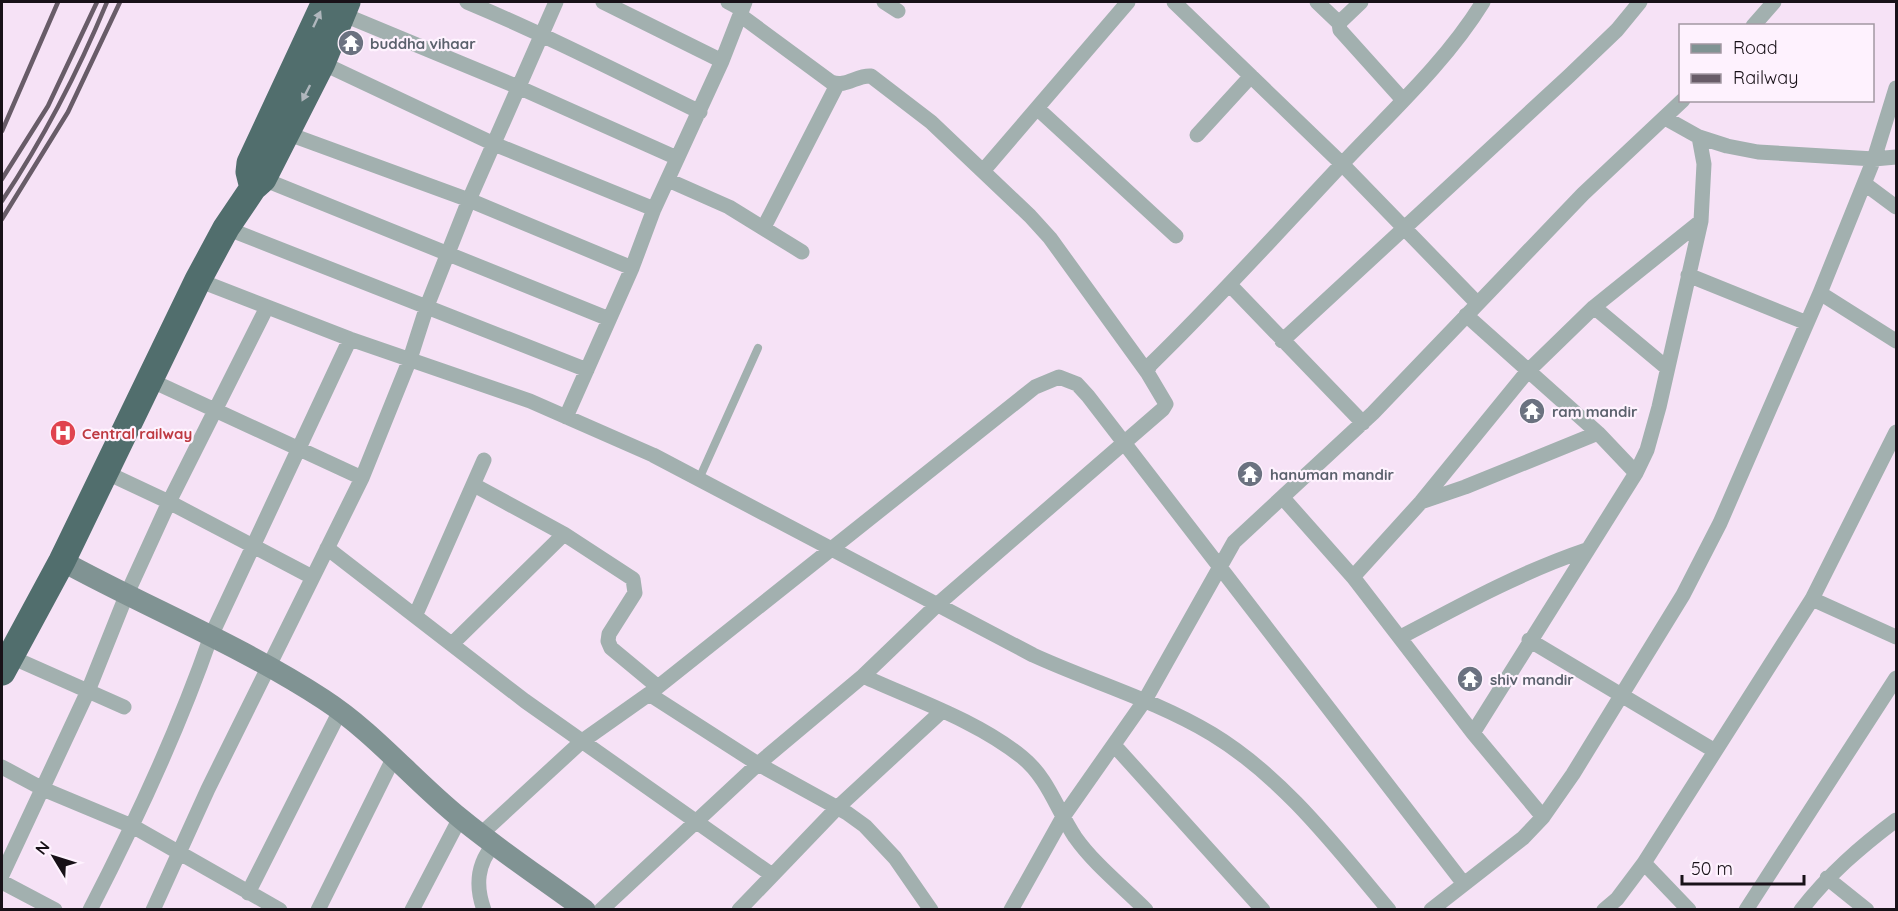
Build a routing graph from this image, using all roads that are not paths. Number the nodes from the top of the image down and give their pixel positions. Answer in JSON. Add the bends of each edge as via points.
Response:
{"nodes":[{"id":1,"x":467,"y":2,"type":"edge"},
{"id":2,"x":556,"y":2,"type":"edge"},
{"id":3,"x":603,"y":2,"type":"edge"},
{"id":4,"x":884,"y":2,"type":"edge"},
{"id":5,"x":1128,"y":2,"type":"edge"},
{"id":6,"x":1174,"y":2,"type":"edge"},
{"id":7,"x":1317,"y":2,"type":"edge"},
{"id":8,"x":1361,"y":2,"type":"edge"},
{"id":9,"x":1483,"y":2,"type":"edge"},
{"id":10,"x":1640,"y":2,"type":"edge"},
{"id":11,"x":1774,"y":2,"type":"edge"},
{"id":12,"x":338,"y":6,"type":"edge"},
{"id":13,"x":739,"y":7,"type":"edge"},
{"id":14,"x":898,"y":11,"type":"dead end"},
{"id":15,"x":1339,"y":23,"type":"junction"},
{"id":16,"x":1755,"y":24,"type":"edge"},
{"id":17,"x":543,"y":34,"type":"junction"},
{"id":18,"x":722,"y":60,"type":"junction"},
{"id":19,"x":322,"y":63,"type":"junction"},
{"id":20,"x":1251,"y":76,"type":"junction"},
{"id":21,"x":837,"y":85,"type":"junction"},
{"id":22,"x":518,"y":87,"type":"junction"},
{"id":23,"x":1896,"y":88,"type":"edge"},
{"id":24,"x":1403,"y":100,"type":"junction"},
{"id":25,"x":1681,"y":102,"type":"edge"},
{"id":26,"x":1038,"y":109,"type":"junction"},
{"id":27,"x":700,"y":112,"type":"junction"},
{"id":28,"x":1665,"y":118,"type":"junction"},
{"id":29,"x":286,"y":133,"type":"junction"},
{"id":30,"x":1197,"y":135,"type":"dead end"},
{"id":31,"x":1699,"y":137,"type":"junction"},
{"id":32,"x":494,"y":144,"type":"junction"},
{"id":33,"x":1896,"y":157,"type":"edge"},
{"id":34,"x":677,"y":158,"type":"junction"},
{"id":35,"x":1874,"y":159,"type":"junction"},
{"id":36,"x":1342,"y":164,"type":"junction"},
{"id":37,"x":983,"y":171,"type":"junction"},
{"id":38,"x":668,"y":180,"type":"junction"},
{"id":39,"x":258,"y":184,"type":"junction"},
{"id":40,"x":1864,"y":184,"type":"junction"},
{"id":41,"x":469,"y":200,"type":"junction"},
{"id":42,"x":1896,"y":207,"type":"edge"},
{"id":43,"x":654,"y":209,"type":"junction"},
{"id":44,"x":1701,"y":221,"type":"junction"},
{"id":45,"x":764,"y":227,"type":"junction"},
{"id":46,"x":1403,"y":227,"type":"junction"},
{"id":47,"x":226,"y":228,"type":"junction"},
{"id":48,"x":1176,"y":236,"type":"dead end"},
{"id":49,"x":802,"y":252,"type":"dead end"},
{"id":50,"x":449,"y":253,"type":"junction"},
{"id":51,"x":632,"y":268,"type":"junction"},
{"id":52,"x":1688,"y":275,"type":"junction"},
{"id":53,"x":198,"y":279,"type":"junction"},
{"id":54,"x":1230,"y":285,"type":"junction"},
{"id":55,"x":1820,"y":293,"type":"junction"},
{"id":56,"x":1477,"y":303,"type":"junction"},
{"id":57,"x":427,"y":306,"type":"junction"},
{"id":58,"x":267,"y":307,"type":"junction"},
{"id":59,"x":1594,"y":307,"type":"junction"},
{"id":60,"x":1466,"y":315,"type":"junction"},
{"id":61,"x":609,"y":319,"type":"junction"},
{"id":62,"x":1807,"y":323,"type":"junction"},
{"id":63,"x":350,"y":339,"type":"junction"},
{"id":64,"x":1282,"y":341,"type":"junction"},
{"id":65,"x":1896,"y":341,"type":"edge"},
{"id":66,"x":758,"y":348,"type":"dead end"},
{"id":67,"x":410,"y":359,"type":"junction"},
{"id":68,"x":1667,"y":369,"type":"junction"},
{"id":69,"x":587,"y":370,"type":"junction"},
{"id":70,"x":1147,"y":372,"type":"junction"},
{"id":71,"x":1527,"y":372,"type":"junction"},
{"id":72,"x":150,"y":380,"type":"junction"},
{"id":73,"x":218,"y":410,"type":"junction"},
{"id":74,"x":566,"y":417,"type":"junction"},
{"id":75,"x":1363,"y":423,"type":"junction"},
{"id":76,"x":1896,"y":432,"type":"edge"},
{"id":77,"x":1598,"y":434,"type":"junction"},
{"id":78,"x":1124,"y":445,"type":"junction"},
{"id":79,"x":297,"y":450,"type":"junction"},
{"id":80,"x":484,"y":460,"type":"dead end"},
{"id":81,"x":105,"y":472,"type":"junction"},
{"id":82,"x":1636,"y":473,"type":"junction"},
{"id":83,"x":362,"y":478,"type":"junction"},
{"id":84,"x":699,"y":479,"type":"junction"},
{"id":85,"x":474,"y":485,"type":"junction"},
{"id":86,"x":1283,"y":498,"type":"junction"},
{"id":87,"x":169,"y":502,"type":"junction"},
{"id":88,"x":1421,"y":502,"type":"junction"},
{"id":89,"x":564,"y":534,"type":"junction"},
{"id":90,"x":256,"y":546,"type":"junction"},
{"id":91,"x":327,"y":548,"type":"junction"},
{"id":92,"x":831,"y":549,"type":"junction"},
{"id":93,"x":1586,"y":550,"type":"junction"},
{"id":94,"x":62,"y":561,"type":"junction"},
{"id":95,"x":1218,"y":567,"type":"junction"},
{"id":96,"x":312,"y":577,"type":"junction"},
{"id":97,"x":1353,"y":577,"type":"junction"},
{"id":98,"x":126,"y":596,"type":"junction"},
{"id":99,"x":1812,"y":599,"type":"junction"},
{"id":100,"x":938,"y":604,"type":"junction"},
{"id":101,"x":416,"y":614,"type":"junction"},
{"id":102,"x":211,"y":636,"type":"junction"},
{"id":103,"x":1896,"y":637,"type":"edge"},
{"id":104,"x":1401,"y":638,"type":"junction"},
{"id":105,"x":1529,"y":640,"type":"junction"},
{"id":106,"x":453,"y":643,"type":"junction"},
{"id":107,"x":5,"y":664,"type":"edge"},
{"id":108,"x":268,"y":666,"type":"junction"},
{"id":109,"x":862,"y":676,"type":"junction"},
{"id":110,"x":1896,"y":678,"type":"edge"},
{"id":111,"x":88,"y":691,"type":"junction"},
{"id":112,"x":653,"y":691,"type":"junction"},
{"id":113,"x":1623,"y":695,"type":"junction"},
{"id":114,"x":1145,"y":700,"type":"junction"},
{"id":115,"x":124,"y":707,"type":"dead end"},
{"id":116,"x":339,"y":711,"type":"junction"},
{"id":117,"x":941,"y":712,"type":"junction"},
{"id":118,"x":1473,"y":733,"type":"junction"},
{"id":119,"x":581,"y":742,"type":"junction"},
{"id":120,"x":1114,"y":745,"type":"junction"},
{"id":121,"x":1715,"y":751,"type":"junction"},
{"id":122,"x":394,"y":757,"type":"junction"},
{"id":123,"x":758,"y":764,"type":"junction"},
{"id":124,"x":2,"y":767,"type":"edge"},
{"id":125,"x":43,"y":789,"type":"junction"},
{"id":126,"x":837,"y":808,"type":"junction"},
{"id":127,"x":1063,"y":817,"type":"junction"},
{"id":128,"x":1543,"y":817,"type":"junction"},
{"id":129,"x":459,"y":818,"type":"junction"},
{"id":130,"x":1896,"y":820,"type":"edge"},
{"id":131,"x":696,"y":823,"type":"junction"},
{"id":132,"x":134,"y":827,"type":"junction"},
{"id":133,"x":488,"y":839,"type":"junction"},
{"id":134,"x":179,"y":851,"type":"junction"},
{"id":135,"x":1644,"y":862,"type":"junction"},
{"id":136,"x":2,"y":875,"type":"edge"},
{"id":137,"x":772,"y":875,"type":"junction"},
{"id":138,"x":1827,"y":878,"type":"junction"},
{"id":139,"x":2,"y":882,"type":"edge"},
{"id":140,"x":1464,"y":884,"type":"junction"},
{"id":141,"x":248,"y":893,"type":"junction"},
{"id":142,"x":1019,"y":906,"type":"edge"},
{"id":143,"x":56,"y":909,"type":"edge"},
{"id":144,"x":90,"y":909,"type":"edge"},
{"id":145,"x":153,"y":909,"type":"edge"},
{"id":146,"x":278,"y":909,"type":"edge"},
{"id":147,"x":318,"y":909,"type":"edge"},
{"id":148,"x":412,"y":909,"type":"edge"},
{"id":149,"x":484,"y":909,"type":"edge"},
{"id":150,"x":585,"y":909,"type":"edge"},
{"id":151,"x":601,"y":909,"type":"edge"},
{"id":152,"x":739,"y":909,"type":"edge"},
{"id":153,"x":932,"y":909,"type":"edge"},
{"id":154,"x":1146,"y":909,"type":"edge"},
{"id":155,"x":1263,"y":909,"type":"edge"},
{"id":156,"x":1389,"y":909,"type":"edge"},
{"id":157,"x":1431,"y":909,"type":"edge"},
{"id":158,"x":1604,"y":909,"type":"edge"},
{"id":159,"x":1689,"y":909,"type":"edge"},
{"id":160,"x":1746,"y":909,"type":"edge"},
{"id":161,"x":1801,"y":909,"type":"edge"},
{"id":162,"x":1867,"y":909,"type":"edge"}],
"edges":[{"from":1,"to":17,"type":"street"},
{"from":2,"to":17,"type":"street"},
{"from":3,"to":18,"type":"street"},
{"from":4,"to":14,"type":"street"},
{"from":5,"to":26,"type":"street"},
{"from":6,"to":20,"type":"street"},
{"from":7,"to":15,"type":"street"},
{"from":8,"to":15,"type":"street"},
{"from":9,"to":24,"type":"street","via":[[1467,28]]},
{"from":10,"to":46,"type":"street","via":[[1569,76]]},
{"from":11,"to":16,"type":"street"},
{"from":12,"to":19,"type":"highway"},
{"from":12,"to":22,"type":"street"},
{"from":39,"to":12,"type":"highway","one_way":true,"via":[[249,172],[250,163]]},
{"from":13,"to":18,"type":"street"},
{"from":13,"to":21,"type":"street"},
{"from":15,"to":24,"type":"street","via":[[1340,30]]},
{"from":17,"to":22,"type":"street"},
{"from":17,"to":27,"type":"street"},
{"from":18,"to":27,"type":"street"},
{"from":19,"to":29,"type":"highway","one_way":true},
{"from":19,"to":32,"type":"street"},
{"from":20,"to":30,"type":"street"},
{"from":20,"to":36,"type":"street"},
{"from":21,"to":37,"type":"street","via":[[864,76],[878,79]]},
{"from":21,"to":45,"type":"street"},
{"from":22,"to":32,"type":"street"},
{"from":22,"to":34,"type":"street"},
{"from":23,"to":35,"type":"street"},
{"from":24,"to":36,"type":"street"},
{"from":25,"to":28,"type":"street"},
{"from":26,"to":37,"type":"street"},
{"from":26,"to":48,"type":"street"},
{"from":27,"to":34,"type":"street"},
{"from":28,"to":31,"type":"street"},
{"from":28,"to":56,"type":"street","via":[[1583,194]]},
{"from":29,"to":39,"type":"highway"},
{"from":29,"to":41,"type":"street"},
{"from":31,"to":35,"type":"street","via":[[1758,152]]},
{"from":31,"to":44,"type":"street","via":[[1704,164]]},
{"from":32,"to":41,"type":"street"},
{"from":32,"to":43,"type":"street"},
{"from":33,"to":35,"type":"street"},
{"from":34,"to":38,"type":"street"},
{"from":35,"to":40,"type":"street"},
{"from":36,"to":46,"type":"street"},
{"from":36,"to":54,"type":"street"},
{"from":37,"to":70,"type":"street","via":[[1050,237]]},
{"from":38,"to":43,"type":"street"},
{"from":38,"to":45,"type":"street"},
{"from":39,"to":47,"type":"highway"},
{"from":39,"to":50,"type":"street"},
{"from":40,"to":42,"type":"street"},
{"from":40,"to":55,"type":"street"},
{"from":41,"to":50,"type":"street"},
{"from":41,"to":51,"type":"street"},
{"from":43,"to":51,"type":"street"},
{"from":44,"to":52,"type":"street"},
{"from":44,"to":59,"type":"street"},
{"from":45,"to":49,"type":"street"},
{"from":46,"to":56,"type":"street"},
{"from":46,"to":64,"type":"street"},
{"from":47,"to":53,"type":"highway"},
{"from":47,"to":57,"type":"street"},
{"from":50,"to":57,"type":"street"},
{"from":50,"to":61,"type":"street"},
{"from":51,"to":61,"type":"street"},
{"from":52,"to":62,"type":"street"},
{"from":52,"to":68,"type":"street"},
{"from":53,"to":58,"type":"street"},
{"from":53,"to":72,"type":"highway"},
{"from":54,"to":64,"type":"street"},
{"from":54,"to":70,"type":"street"},
{"from":55,"to":62,"type":"street"},
{"from":55,"to":65,"type":"street"},
{"from":56,"to":60,"type":"street"},
{"from":57,"to":67,"type":"street"},
{"from":57,"to":69,"type":"street"},
{"from":58,"to":63,"type":"street"},
{"from":58,"to":73,"type":"street"},
{"from":59,"to":68,"type":"street"},
{"from":59,"to":71,"type":"street"},
{"from":60,"to":71,"type":"street"},
{"from":60,"to":75,"type":"street"},
{"from":61,"to":69,"type":"street"},
{"from":62,"to":113,"type":"street","via":[[1720,524]]},
{"from":63,"to":67,"type":"street"},
{"from":63,"to":79,"type":"street"},
{"from":64,"to":75,"type":"street"},
{"from":66,"to":84,"type":"lane"},
{"from":67,"to":74,"type":"street"},
{"from":67,"to":83,"type":"street"},
{"from":68,"to":82,"type":"street","via":[[1647,450]]},
{"from":69,"to":74,"type":"street"},
{"from":70,"to":78,"type":"street","via":[[1166,404]]},
{"from":71,"to":77,"type":"street"},
{"from":71,"to":88,"type":"street"},
{"from":72,"to":73,"type":"street"},
{"from":72,"to":81,"type":"highway"},
{"from":73,"to":79,"type":"street"},
{"from":73,"to":87,"type":"street"},
{"from":74,"to":84,"type":"street"},
{"from":75,"to":86,"type":"street"},
{"from":76,"to":99,"type":"street"},
{"from":77,"to":82,"type":"street"},
{"from":77,"to":88,"type":"street"},
{"from":78,"to":92,"type":"street","via":[[1077,384],[1059,377],[1048,380]]},
{"from":78,"to":95,"type":"street"},
{"from":78,"to":100,"type":"street"},
{"from":79,"to":83,"type":"street"},
{"from":79,"to":90,"type":"street"},
{"from":80,"to":85,"type":"street"},
{"from":81,"to":87,"type":"street"},
{"from":81,"to":94,"type":"highway"},
{"from":82,"to":93,"type":"street"},
{"from":83,"to":91,"type":"street"},
{"from":84,"to":92,"type":"street"},
{"from":85,"to":89,"type":"street"},
{"from":85,"to":101,"type":"street"},
{"from":86,"to":95,"type":"street","via":[[1234,542]]},
{"from":86,"to":97,"type":"street"},
{"from":87,"to":90,"type":"street"},
{"from":87,"to":98,"type":"street"},
{"from":88,"to":97,"type":"street"},
{"from":89,"to":106,"type":"street"},
{"from":89,"to":112,"type":"street","via":[[633,579],[635,593],[608,641]]},
{"from":90,"to":96,"type":"street"},
{"from":90,"to":102,"type":"street"},
{"from":91,"to":96,"type":"street"},
{"from":91,"to":101,"type":"street"},
{"from":92,"to":100,"type":"street"},
{"from":92,"to":112,"type":"street"},
{"from":93,"to":104,"type":"street","via":[[1499,585]]},
{"from":93,"to":105,"type":"street"},
{"from":94,"to":98,"type":"street"},
{"from":94,"to":107,"type":"highway"},
{"from":95,"to":114,"type":"street"},
{"from":95,"to":140,"type":"street"},
{"from":96,"to":108,"type":"street"},
{"from":97,"to":104,"type":"street"},
{"from":98,"to":102,"type":"street"},
{"from":98,"to":111,"type":"street"},
{"from":99,"to":103,"type":"street"},
{"from":99,"to":121,"type":"street"},
{"from":100,"to":109,"type":"street"},
{"from":100,"to":114,"type":"street","via":[[1033,655]]},
{"from":101,"to":106,"type":"street"},
{"from":102,"to":108,"type":"street"},
{"from":102,"to":132,"type":"street"},
{"from":104,"to":118,"type":"street"},
{"from":105,"to":113,"type":"street"},
{"from":105,"to":118,"type":"street"},
{"from":106,"to":119,"type":"street"},
{"from":107,"to":111,"type":"street"},
{"from":108,"to":116,"type":"street"},
{"from":108,"to":134,"type":"street"},
{"from":109,"to":117,"type":"street"},
{"from":109,"to":123,"type":"street"},
{"from":110,"to":160,"type":"street"},
{"from":111,"to":115,"type":"street"},
{"from":111,"to":125,"type":"street"},
{"from":112,"to":119,"type":"street"},
{"from":112,"to":123,"type":"street"},
{"from":113,"to":121,"type":"street"},
{"from":113,"to":128,"type":"street"},
{"from":114,"to":120,"type":"street"},
{"from":114,"to":156,"type":"street","via":[[1238,751],[1310,817]]},
{"from":116,"to":122,"type":"street"},
{"from":116,"to":141,"type":"street"},
{"from":117,"to":126,"type":"street"},
{"from":117,"to":127,"type":"street","via":[[994,738],[1023,758],[1043,781]]},
{"from":118,"to":128,"type":"street"},
{"from":119,"to":131,"type":"street"},
{"from":119,"to":133,"type":"street"},
{"from":120,"to":127,"type":"street"},
{"from":120,"to":155,"type":"street"},
{"from":121,"to":135,"type":"street"},
{"from":122,"to":129,"type":"street"},
{"from":122,"to":147,"type":"street"},
{"from":123,"to":126,"type":"street"},
{"from":123,"to":131,"type":"street"},
{"from":124,"to":125,"type":"street"},
{"from":125,"to":132,"type":"street"},
{"from":125,"to":136,"type":"street"},
{"from":126,"to":137,"type":"street"},
{"from":126,"to":153,"type":"street","via":[[881,842]]},
{"from":127,"to":142,"type":"street"},
{"from":127,"to":154,"type":"street","via":[[1087,852]]},
{"from":128,"to":140,"type":"street","via":[[1523,838]]},
{"from":129,"to":133,"type":"street"},
{"from":129,"to":148,"type":"street"},
{"from":130,"to":138,"type":"street","via":[[1856,849]]},
{"from":131,"to":137,"type":"street"},
{"from":131,"to":151,"type":"street"},
{"from":132,"to":134,"type":"street"},
{"from":132,"to":144,"type":"street"},
{"from":133,"to":149,"type":"street","via":[[479,872],[478,894]]},
{"from":133,"to":150,"type":"street"},
{"from":134,"to":141,"type":"street"},
{"from":134,"to":145,"type":"street"},
{"from":135,"to":158,"type":"street","via":[[1617,899]]},
{"from":135,"to":159,"type":"street"},
{"from":137,"to":152,"type":"street"},
{"from":138,"to":161,"type":"street"},
{"from":138,"to":162,"type":"street"},
{"from":139,"to":143,"type":"street"},
{"from":140,"to":157,"type":"street"},
{"from":141,"to":146,"type":"street"}]}
